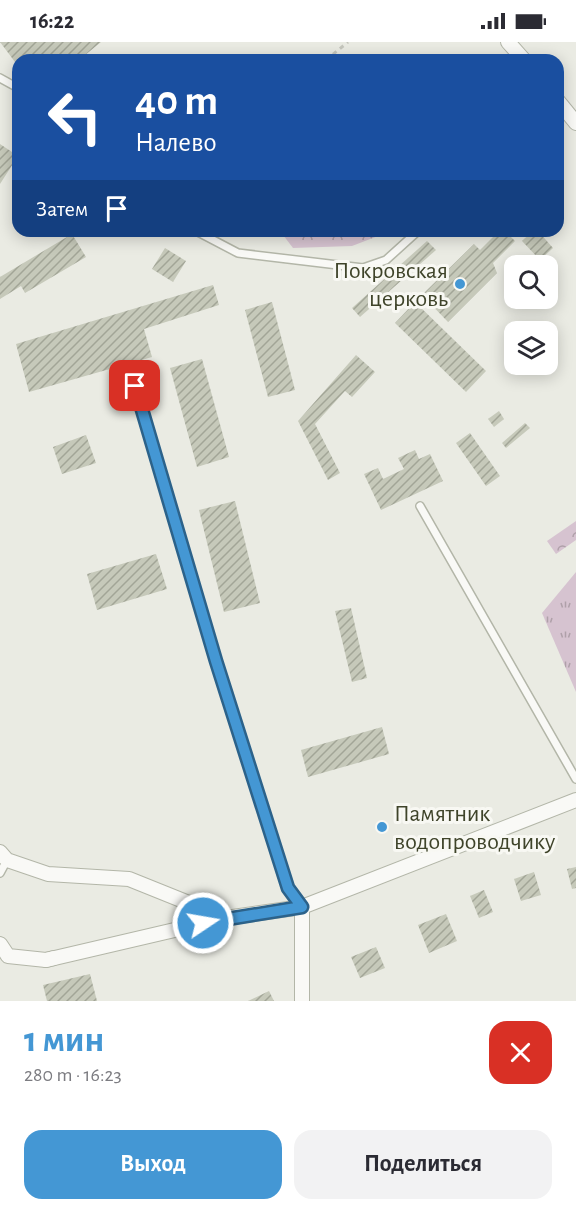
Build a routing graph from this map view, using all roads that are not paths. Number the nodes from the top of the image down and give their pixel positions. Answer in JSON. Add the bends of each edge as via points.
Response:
{"nodes":[{"id":1,"x":508,"y":42,"type":"edge"},
{"id":2,"x":519,"y":54,"type":"edge"},
{"id":3,"x":564,"y":109,"type":"edge"},
{"id":4,"x":576,"y":123,"type":"edge"},
{"id":5,"x":207,"y":237,"type":"edge"},
{"id":6,"x":411,"y":237,"type":"edge"},
{"id":7,"x":135,"y":386,"type":"dead end"},
{"id":8,"x":420,"y":506,"type":"dead end"},
{"id":9,"x":576,"y":779,"type":"edge"},
{"id":10,"x":576,"y":800,"type":"edge"},
{"id":11,"x":3,"y":856,"type":"edge"},
{"id":12,"x":0,"y":873,"type":"edge"},
{"id":13,"x":302,"y":907,"type":"junction"},
{"id":14,"x":226,"y":918,"type":"junction"},
{"id":15,"x":0,"y":944,"type":"edge"},
{"id":16,"x":46,"y":960,"type":"joint"},
{"id":17,"x":302,"y":1001,"type":"edge"}],
"edges":[{"from":1,"to":2,"type":"street"},
{"from":3,"to":4,"type":"street"},
{"from":5,"to":6,"type":"lane","via":[[238,253],[363,268],[386,260]]},
{"from":7,"to":13,"type":"lane","via":[[284,876]]},
{"from":8,"to":9,"type":"lane"},
{"from":10,"to":13,"type":"street"},
{"from":11,"to":12,"type":"lane"},
{"from":11,"to":14,"type":"street","via":[[48,874],[129,879]]},
{"from":13,"to":14,"type":"street"},
{"from":13,"to":17,"type":"street"},
{"from":14,"to":16,"type":"street"},
{"from":15,"to":16,"type":"lane","via":[[8,956]]}]}
